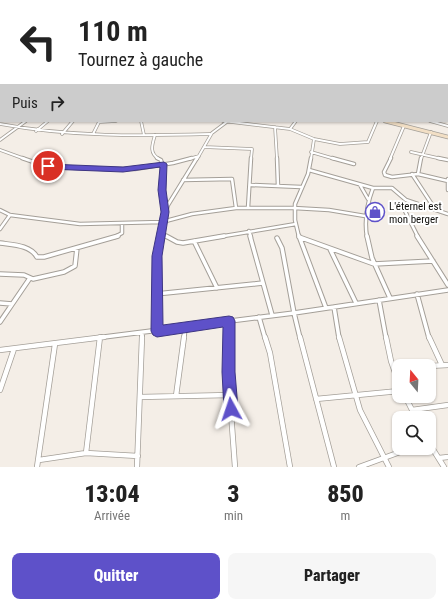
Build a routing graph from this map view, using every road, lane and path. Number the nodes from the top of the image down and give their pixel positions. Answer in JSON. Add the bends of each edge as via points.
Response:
{"nodes":[{"id":1,"x":0,"y":122,"type":"edge"},
{"id":2,"x":25,"y":122,"type":"edge"},
{"id":3,"x":47,"y":122,"type":"edge"},
{"id":4,"x":72,"y":122,"type":"edge"},
{"id":5,"x":99,"y":122,"type":"edge"},
{"id":6,"x":141,"y":122,"type":"edge"},
{"id":7,"x":225,"y":122,"type":"edge"},
{"id":8,"x":234,"y":122,"type":"edge"},
{"id":9,"x":295,"y":122,"type":"edge"},
{"id":10,"x":376,"y":122,"type":"edge"},
{"id":11,"x":389,"y":122,"type":"edge"},
{"id":12,"x":434,"y":122,"type":"edge"},
{"id":13,"x":404,"y":126,"type":"junction"},
{"id":14,"x":448,"y":126,"type":"edge"},
{"id":15,"x":275,"y":127,"type":"junction"},
{"id":16,"x":18,"y":128,"type":"junction"},
{"id":17,"x":290,"y":129,"type":"junction"},
{"id":18,"x":36,"y":130,"type":"junction"},
{"id":19,"x":431,"y":132,"type":"junction"},
{"id":20,"x":62,"y":134,"type":"junction"},
{"id":21,"x":93,"y":134,"type":"junction"},
{"id":22,"x":210,"y":134,"type":"junction"},
{"id":23,"x":144,"y":135,"type":"junction"},
{"id":24,"x":155,"y":135,"type":"junction"},
{"id":25,"x":448,"y":137,"type":"edge"},
{"id":26,"x":314,"y":139,"type":"junction"},
{"id":27,"x":0,"y":140,"type":"edge"},
{"id":28,"x":204,"y":147,"type":"junction"},
{"id":29,"x":0,"y":150,"type":"edge"},
{"id":30,"x":311,"y":152,"type":"junction"},
{"id":31,"x":412,"y":152,"type":"dead end"},
{"id":32,"x":422,"y":154,"type":"junction"},
{"id":33,"x":199,"y":156,"type":"junction"},
{"id":34,"x":448,"y":160,"type":"edge"},
{"id":35,"x":164,"y":164,"type":"junction"},
{"id":36,"x":354,"y":164,"type":"dead end"},
{"id":37,"x":309,"y":170,"type":"junction"},
{"id":38,"x":412,"y":174,"type":"junction"},
{"id":39,"x":418,"y":174,"type":"junction"},
{"id":40,"x":183,"y":180,"type":"junction"},
{"id":41,"x":448,"y":181,"type":"edge"},
{"id":42,"x":360,"y":185,"type":"junction"},
{"id":43,"x":251,"y":186,"type":"junction"},
{"id":44,"x":278,"y":186,"type":"junction"},
{"id":45,"x":301,"y":187,"type":"junction"},
{"id":46,"x":373,"y":188,"type":"junction"},
{"id":47,"x":448,"y":190,"type":"edge"},
{"id":48,"x":368,"y":199,"type":"junction"},
{"id":49,"x":402,"y":205,"type":"dead end"},
{"id":50,"x":236,"y":208,"type":"junction"},
{"id":51,"x":248,"y":208,"type":"junction"},
{"id":52,"x":294,"y":208,"type":"junction"},
{"id":53,"x":0,"y":210,"type":"edge"},
{"id":54,"x":435,"y":210,"type":"junction"},
{"id":55,"x":165,"y":212,"type":"junction"},
{"id":56,"x":448,"y":214,"type":"edge"},
{"id":57,"x":10,"y":215,"type":"junction"},
{"id":58,"x":365,"y":216,"type":"junction"},
{"id":59,"x":162,"y":222,"type":"junction"},
{"id":60,"x":122,"y":223,"type":"junction"},
{"id":61,"x":296,"y":224,"type":"junction"},
{"id":62,"x":0,"y":229,"type":"edge"},
{"id":63,"x":249,"y":231,"type":"junction"},
{"id":64,"x":160,"y":234,"type":"junction"},
{"id":65,"x":299,"y":237,"type":"junction"},
{"id":66,"x":277,"y":238,"type":"dead end"},
{"id":67,"x":194,"y":241,"type":"junction"},
{"id":68,"x":0,"y":242,"type":"edge"},
{"id":69,"x":329,"y":247,"type":"junction"},
{"id":70,"x":77,"y":248,"type":"junction"},
{"id":71,"x":434,"y":261,"type":"junction"},
{"id":72,"x":374,"y":264,"type":"junction"},
{"id":73,"x":1,"y":274,"type":"edge"},
{"id":74,"x":30,"y":278,"type":"junction"},
{"id":75,"x":263,"y":283,"type":"junction"},
{"id":76,"x":448,"y":285,"type":"edge"},
{"id":77,"x":217,"y":288,"type":"junction"},
{"id":78,"x":448,"y":290,"type":"edge"},
{"id":79,"x":156,"y":294,"type":"junction"},
{"id":80,"x":417,"y":294,"type":"junction"},
{"id":81,"x":390,"y":298,"type":"junction"},
{"id":82,"x":379,"y":300,"type":"junction"},
{"id":83,"x":0,"y":303,"type":"edge"},
{"id":84,"x":356,"y":303,"type":"junction"},
{"id":85,"x":12,"y":304,"type":"junction"},
{"id":86,"x":334,"y":307,"type":"junction"},
{"id":87,"x":326,"y":308,"type":"junction"},
{"id":88,"x":294,"y":313,"type":"junction"},
{"id":89,"x":272,"y":315,"type":"junction"},
{"id":90,"x":259,"y":317,"type":"junction"},
{"id":91,"x":229,"y":321,"type":"junction"},
{"id":92,"x":0,"y":322,"type":"edge"},
{"id":93,"x":185,"y":327,"type":"junction"},
{"id":94,"x":157,"y":331,"type":"junction"},
{"id":95,"x":142,"y":333,"type":"junction"},
{"id":96,"x":100,"y":337,"type":"junction"},
{"id":97,"x":55,"y":344,"type":"junction"},
{"id":98,"x":14,"y":349,"type":"junction"},
{"id":99,"x":0,"y":350,"type":"edge"},
{"id":100,"x":394,"y":359,"type":"edge"},
{"id":101,"x":436,"y":365,"type":"edge"},
{"id":102,"x":442,"y":365,"type":"junction"},
{"id":103,"x":448,"y":365,"type":"edge"},
{"id":104,"x":0,"y":390,"type":"edge"},
{"id":105,"x":392,"y":392,"type":"edge"},
{"id":106,"x":230,"y":395,"type":"junction"},
{"id":107,"x":176,"y":396,"type":"junction"},
{"id":108,"x":356,"y":396,"type":"junction"},
{"id":109,"x":140,"y":398,"type":"junction"},
{"id":110,"x":316,"y":399,"type":"junction"},
{"id":111,"x":408,"y":403,"type":"edge"},
{"id":112,"x":448,"y":405,"type":"edge"},
{"id":113,"x":412,"y":410,"type":"joint"},
{"id":114,"x":86,"y":453,"type":"junction"},
{"id":115,"x":436,"y":454,"type":"edge"},
{"id":116,"x":392,"y":455,"type":"edge"},
{"id":117,"x":138,"y":456,"type":"junction"},
{"id":118,"x":385,"y":457,"type":"junction"},
{"id":119,"x":448,"y":457,"type":"edge"},
{"id":120,"x":439,"y":458,"type":"junction"},
{"id":121,"x":39,"y":460,"type":"junction"},
{"id":122,"x":37,"y":467,"type":"edge"},
{"id":123,"x":137,"y":467,"type":"edge"},
{"id":124,"x":235,"y":467,"type":"edge"},
{"id":125,"x":290,"y":467,"type":"edge"},
{"id":126,"x":334,"y":467,"type":"edge"},
{"id":127,"x":359,"y":467,"type":"edge"},
{"id":128,"x":389,"y":467,"type":"edge"},
{"id":129,"x":444,"y":467,"type":"edge"}],
"edges":[{"from":1,"to":16,"type":"street"},
{"from":2,"to":16,"type":"street"},
{"from":3,"to":18,"type":"street"},
{"from":4,"to":20,"type":"street"},
{"from":5,"to":21,"type":"street"},
{"from":6,"to":23,"type":"street"},
{"from":7,"to":22,"type":"street"},
{"from":8,"to":15,"type":"street"},
{"from":9,"to":17,"type":"street"},
{"from":10,"to":26,"type":"street","via":[[366,143],[340,144]]},
{"from":11,"to":13,"type":"street"},
{"from":12,"to":14,"type":"street"},
{"from":13,"to":19,"type":"street"},
{"from":13,"to":38,"type":"street","via":[[397,137],[384,172],[387,177]]},
{"from":15,"to":17,"type":"street"},
{"from":15,"to":44,"type":"street"},
{"from":16,"to":18,"type":"street"},
{"from":16,"to":27,"type":"street"},
{"from":17,"to":26,"type":"street"},
{"from":18,"to":20,"type":"street"},
{"from":19,"to":25,"type":"street"},
{"from":19,"to":32,"type":"street"},
{"from":20,"to":21,"type":"street"},
{"from":21,"to":23,"type":"street"},
{"from":22,"to":24,"type":"street"},
{"from":22,"to":28,"type":"street"},
{"from":23,"to":24,"type":"street"},
{"from":24,"to":35,"type":"street","via":[[153,154]]},
{"from":26,"to":30,"type":"street"},
{"from":28,"to":33,"type":"street"},
{"from":28,"to":43,"type":"street","via":[[251,148]]},
{"from":29,"to":35,"type":"street","via":[[51,167],[123,170]]},
{"from":30,"to":36,"type":"street"},
{"from":30,"to":37,"type":"street"},
{"from":31,"to":32,"type":"street"},
{"from":32,"to":34,"type":"street"},
{"from":32,"to":39,"type":"street"},
{"from":33,"to":35,"type":"street"},
{"from":33,"to":40,"type":"street"},
{"from":35,"to":55,"type":"street","via":[[162,190]]},
{"from":37,"to":42,"type":"street"},
{"from":37,"to":45,"type":"street"},
{"from":38,"to":39,"type":"street"},
{"from":38,"to":54,"type":"street"},
{"from":39,"to":41,"type":"street"},
{"from":40,"to":50,"type":"street","via":[[232,179]]},
{"from":40,"to":55,"type":"street"},
{"from":41,"to":47,"type":"street"},
{"from":42,"to":46,"type":"street"},
{"from":42,"to":48,"type":"street"},
{"from":43,"to":44,"type":"street"},
{"from":43,"to":51,"type":"street"},
{"from":44,"to":45,"type":"street"},
{"from":45,"to":52,"type":"street"},
{"from":46,"to":48,"type":"street"},
{"from":46,"to":54,"type":"street","via":[[392,188],[406,200]]},
{"from":48,"to":58,"type":"street"},
{"from":49,"to":71,"type":"street","via":[[413,229]]},
{"from":50,"to":51,"type":"street"},
{"from":50,"to":59,"type":"street","via":[[192,214]]},
{"from":51,"to":52,"type":"street"},
{"from":52,"to":58,"type":"street"},
{"from":52,"to":61,"type":"street"},
{"from":53,"to":57,"type":"street"},
{"from":54,"to":56,"type":"street"},
{"from":55,"to":59,"type":"street"},
{"from":57,"to":60,"type":"street","via":[[80,224]]},
{"from":57,"to":62,"type":"street"},
{"from":58,"to":72,"type":"street","via":[[369,249]]},
{"from":59,"to":60,"type":"street"},
{"from":59,"to":64,"type":"street"},
{"from":60,"to":70,"type":"street","via":[[122,233],[119,236]]},
{"from":61,"to":63,"type":"street"},
{"from":61,"to":65,"type":"street"},
{"from":63,"to":67,"type":"street"},
{"from":63,"to":75,"type":"street"},
{"from":64,"to":67,"type":"street","via":[[179,243]]},
{"from":64,"to":79,"type":"street"},
{"from":65,"to":69,"type":"street"},
{"from":65,"to":87,"type":"street"},
{"from":66,"to":88,"type":"street","via":[[282,248]]},
{"from":67,"to":77,"type":"street"},
{"from":68,"to":70,"type":"street","via":[[28,248],[39,258]]},
{"from":69,"to":72,"type":"street"},
{"from":69,"to":84,"type":"street"},
{"from":70,"to":74,"type":"street","via":[[76,261],[72,269],[51,276]]},
{"from":71,"to":72,"type":"street"},
{"from":71,"to":76,"type":"street"},
{"from":72,"to":81,"type":"street"},
{"from":73,"to":74,"type":"street","via":[[24,275]]},
{"from":74,"to":85,"type":"street"},
{"from":75,"to":77,"type":"street"},
{"from":75,"to":89,"type":"street"},
{"from":77,"to":79,"type":"street"},
{"from":78,"to":80,"type":"street"},
{"from":79,"to":94,"type":"street"},
{"from":80,"to":81,"type":"street"},
{"from":80,"to":102,"type":"street","via":[[430,342]]},
{"from":81,"to":82,"type":"street"},
{"from":82,"to":84,"type":"street"},
{"from":82,"to":100,"type":"street"},
{"from":83,"to":85,"type":"street"},
{"from":84,"to":86,"type":"street"},
{"from":85,"to":92,"type":"street"},
{"from":86,"to":87,"type":"street"},
{"from":86,"to":108,"type":"street","via":[[340,342]]},
{"from":87,"to":88,"type":"street"},
{"from":88,"to":89,"type":"street"},
{"from":88,"to":110,"type":"street"},
{"from":89,"to":90,"type":"street"},
{"from":90,"to":91,"type":"street"},
{"from":90,"to":125,"type":"street","via":[[270,353]]},
{"from":91,"to":93,"type":"street"},
{"from":91,"to":106,"type":"street"},
{"from":93,"to":94,"type":"street"},
{"from":93,"to":107,"type":"street"},
{"from":94,"to":95,"type":"street"},
{"from":95,"to":96,"type":"street"},
{"from":95,"to":109,"type":"street"},
{"from":96,"to":97,"type":"street"},
{"from":96,"to":114,"type":"street"},
{"from":97,"to":98,"type":"street"},
{"from":97,"to":121,"type":"street"},
{"from":98,"to":99,"type":"street"},
{"from":98,"to":104,"type":"street"},
{"from":101,"to":102,"type":"street"},
{"from":102,"to":103,"type":"street"},
{"from":105,"to":108,"type":"street"},
{"from":106,"to":107,"type":"street"},
{"from":106,"to":124,"type":"street"},
{"from":107,"to":109,"type":"street"},
{"from":108,"to":110,"type":"street"},
{"from":108,"to":118,"type":"street","via":[[360,410]]},
{"from":109,"to":117,"type":"street"},
{"from":110,"to":126,"type":"street"},
{"from":111,"to":113,"type":"street"},
{"from":112,"to":113,"type":"street"},
{"from":114,"to":117,"type":"street"},
{"from":114,"to":121,"type":"street"},
{"from":115,"to":120,"type":"street"},
{"from":116,"to":118,"type":"street"},
{"from":117,"to":123,"type":"street"},
{"from":118,"to":127,"type":"street"},
{"from":118,"to":128,"type":"street"},
{"from":119,"to":120,"type":"street"},
{"from":120,"to":129,"type":"street"},
{"from":121,"to":122,"type":"street"}]}
